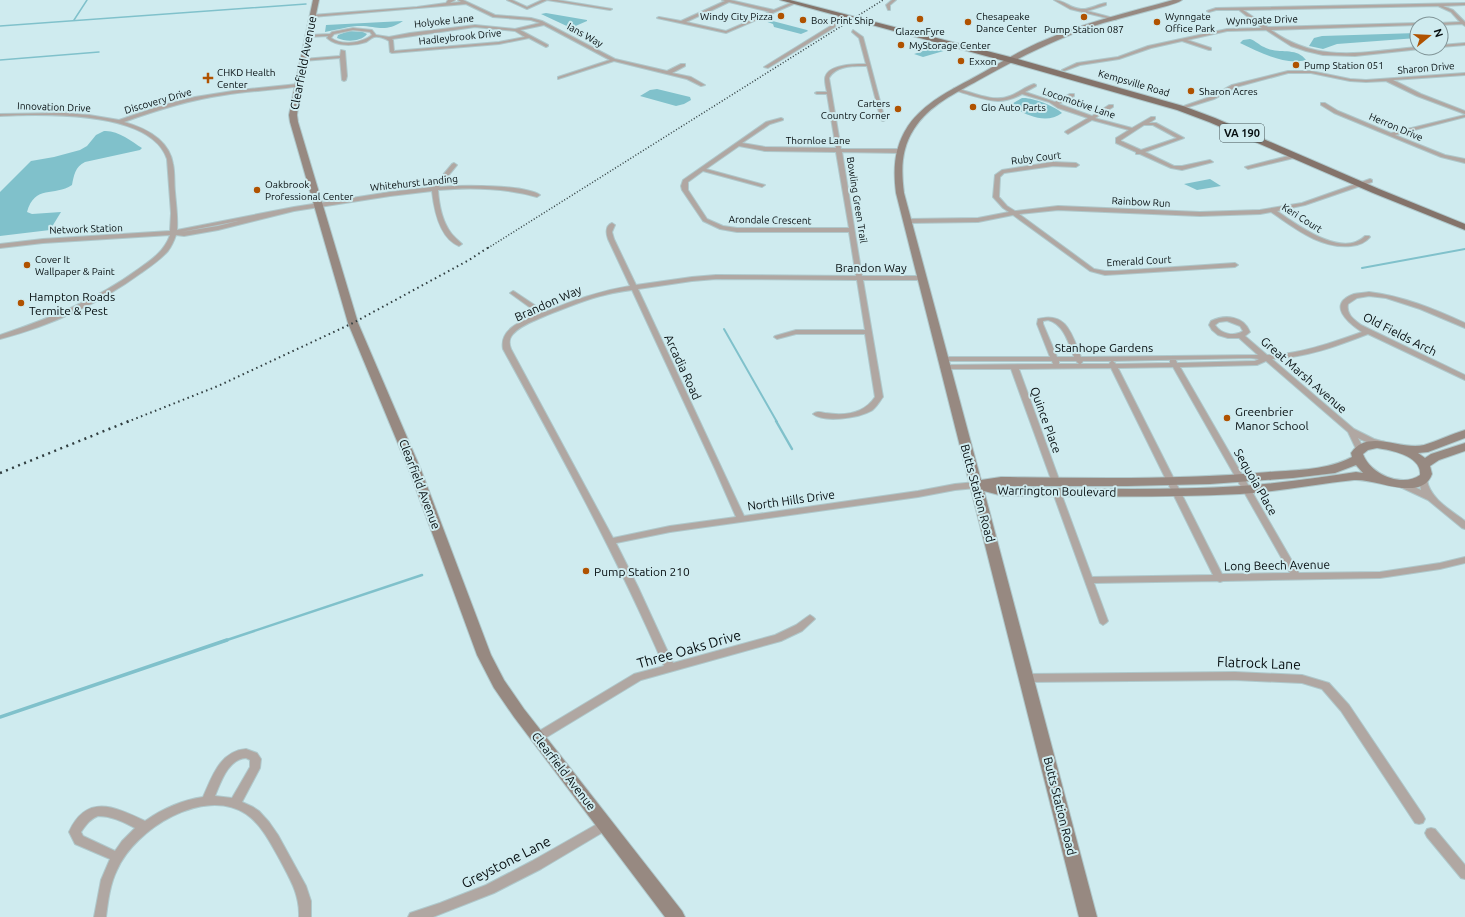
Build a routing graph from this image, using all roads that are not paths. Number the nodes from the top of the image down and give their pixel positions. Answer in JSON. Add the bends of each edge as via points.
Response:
{"nodes":[{"id":1,"x":316,"y":0,"type":"edge"},
{"id":2,"x":453,"y":0,"type":"edge"},
{"id":3,"x":460,"y":0,"type":"edge"},
{"id":4,"x":509,"y":0,"type":"edge"},
{"id":5,"x":544,"y":0,"type":"edge"},
{"id":6,"x":549,"y":0,"type":"edge"},
{"id":7,"x":584,"y":0,"type":"edge"},
{"id":8,"x":724,"y":0,"type":"edge"},
{"id":9,"x":783,"y":0,"type":"edge"},
{"id":10,"x":802,"y":0,"type":"edge"},
{"id":11,"x":894,"y":0,"type":"edge"},
{"id":12,"x":1056,"y":0,"type":"edge"},
{"id":13,"x":1164,"y":0,"type":"edge"},
{"id":14,"x":1179,"y":0,"type":"edge"},
{"id":15,"x":729,"y":1,"type":"junction"},
{"id":16,"x":466,"y":3,"type":"junction"},
{"id":17,"x":571,"y":3,"type":"junction"},
{"id":18,"x":794,"y":3,"type":"junction"},
{"id":19,"x":447,"y":4,"type":"junction"},
{"id":20,"x":1105,"y":4,"type":"dead end"},
{"id":21,"x":1438,"y":4,"type":"junction"},
{"id":22,"x":1465,"y":4,"type":"edge"},
{"id":23,"x":585,"y":5,"type":"junction"},
{"id":24,"x":610,"y":9,"type":"dead end"},
{"id":25,"x":889,"y":9,"type":"dead end"},
{"id":26,"x":1240,"y":9,"type":"junction"},
{"id":27,"x":773,"y":11,"type":"junction"},
{"id":28,"x":1082,"y":11,"type":"junction"},
{"id":29,"x":1209,"y":11,"type":"dead end"},
{"id":30,"x":700,"y":14,"type":"junction"},
{"id":31,"x":843,"y":15,"type":"junction"},
{"id":32,"x":312,"y":16,"type":"junction"},
{"id":33,"x":659,"y":18,"type":"dead end"},
{"id":34,"x":718,"y":18,"type":"dead end"},
{"id":35,"x":1111,"y":18,"type":"junction"},
{"id":36,"x":680,"y":23,"type":"junction"},
{"id":37,"x":544,"y":24,"type":"junction"},
{"id":38,"x":1409,"y":24,"type":"edge"},
{"id":39,"x":1449,"y":24,"type":"edge"},
{"id":40,"x":1464,"y":24,"type":"edge"},
{"id":41,"x":1267,"y":28,"type":"junction"},
{"id":42,"x":515,"y":30,"type":"junction"},
{"id":43,"x":853,"y":31,"type":"dead end"},
{"id":44,"x":330,"y":36,"type":"junction"},
{"id":45,"x":373,"y":36,"type":"junction"},
{"id":46,"x":530,"y":37,"type":"junction"},
{"id":47,"x":308,"y":38,"type":"junction"},
{"id":48,"x":388,"y":38,"type":"junction"},
{"id":49,"x":1182,"y":40,"type":"junction"},
{"id":50,"x":1465,"y":44,"type":"edge"},
{"id":51,"x":1449,"y":45,"type":"edge"},
{"id":52,"x":546,"y":46,"type":"dead end"},
{"id":53,"x":1209,"y":49,"type":"dead end"},
{"id":54,"x":1409,"y":49,"type":"edge"},
{"id":55,"x":343,"y":51,"type":"dead end"},
{"id":56,"x":342,"y":57,"type":"junction"},
{"id":57,"x":1009,"y":58,"type":"junction"},
{"id":58,"x":303,"y":60,"type":"junction"},
{"id":59,"x":614,"y":60,"type":"junction"},
{"id":60,"x":683,"y":65,"type":"dead end"},
{"id":61,"x":867,"y":66,"type":"junction"},
{"id":62,"x":766,"y":67,"type":"dead end"},
{"id":63,"x":1064,"y":70,"type":"junction"},
{"id":64,"x":668,"y":73,"type":"junction"},
{"id":65,"x":1465,"y":74,"type":"edge"},
{"id":66,"x":560,"y":78,"type":"dead end"},
{"id":67,"x":344,"y":80,"type":"dead end"},
{"id":68,"x":1388,"y":80,"type":"junction"},
{"id":69,"x":703,"y":85,"type":"dead end"},
{"id":70,"x":1034,"y":85,"type":"dead end"},
{"id":71,"x":298,"y":87,"type":"junction"},
{"id":72,"x":955,"y":89,"type":"junction"},
{"id":73,"x":1020,"y":92,"type":"junction"},
{"id":74,"x":817,"y":93,"type":"dead end"},
{"id":75,"x":829,"y":93,"type":"junction"},
{"id":76,"x":1072,"y":95,"type":"dead end"},
{"id":77,"x":1055,"y":104,"type":"junction"},
{"id":78,"x":1323,"y":104,"type":"dead end"},
{"id":79,"x":1189,"y":105,"type":"junction"},
{"id":80,"x":1111,"y":106,"type":"dead end"},
{"id":81,"x":1180,"y":108,"type":"junction"},
{"id":82,"x":1465,"y":113,"type":"edge"},
{"id":83,"x":0,"y":115,"type":"edge"},
{"id":84,"x":1465,"y":116,"type":"edge"},
{"id":85,"x":1092,"y":117,"type":"junction"},
{"id":86,"x":1153,"y":118,"type":"dead end"},
{"id":87,"x":781,"y":119,"type":"dead end"},
{"id":88,"x":883,"y":120,"type":"dead end"},
{"id":89,"x":119,"y":122,"type":"junction"},
{"id":90,"x":127,"y":124,"type":"junction"},
{"id":91,"x":1144,"y":124,"type":"junction"},
{"id":92,"x":1133,"y":130,"type":"junction"},
{"id":93,"x":1068,"y":132,"type":"dead end"},
{"id":94,"x":1391,"y":134,"type":"junction"},
{"id":95,"x":737,"y":144,"type":"junction"},
{"id":96,"x":838,"y":149,"type":"junction"},
{"id":97,"x":900,"y":151,"type":"junction"},
{"id":98,"x":1138,"y":153,"type":"junction"},
{"id":99,"x":1296,"y":156,"type":"junction"},
{"id":100,"x":1465,"y":161,"type":"edge"},
{"id":101,"x":1210,"y":162,"type":"dead end"},
{"id":102,"x":454,"y":165,"type":"dead end"},
{"id":103,"x":1076,"y":165,"type":"dead end"},
{"id":104,"x":1248,"y":167,"type":"dead end"},
{"id":105,"x":701,"y":169,"type":"junction"},
{"id":106,"x":1370,"y":182,"type":"junction"},
{"id":107,"x":1361,"y":184,"type":"junction"},
{"id":108,"x":762,"y":185,"type":"dead end"},
{"id":109,"x":435,"y":188,"type":"junction"},
{"id":110,"x":537,"y":195,"type":"dead end"},
{"id":111,"x":318,"y":205,"type":"junction"},
{"id":112,"x":1272,"y":210,"type":"junction"},
{"id":113,"x":1013,"y":214,"type":"junction"},
{"id":114,"x":1465,"y":220,"type":"edge"},
{"id":115,"x":907,"y":221,"type":"junction"},
{"id":116,"x":612,"y":225,"type":"dead end"},
{"id":117,"x":1465,"y":228,"type":"edge"},
{"id":118,"x":852,"y":230,"type":"junction"},
{"id":119,"x":173,"y":234,"type":"junction"},
{"id":120,"x":1367,"y":237,"type":"dead end"},
{"id":121,"x":459,"y":244,"type":"dead end"},
{"id":122,"x":0,"y":246,"type":"edge"},
{"id":123,"x":1235,"y":265,"type":"dead end"},
{"id":124,"x":860,"y":278,"type":"junction"},
{"id":125,"x":921,"y":278,"type":"junction"},
{"id":126,"x":633,"y":287,"type":"junction"},
{"id":127,"x":513,"y":293,"type":"dead end"},
{"id":128,"x":544,"y":314,"type":"junction"},
{"id":129,"x":1465,"y":326,"type":"edge"},
{"id":130,"x":869,"y":332,"type":"junction"},
{"id":131,"x":1368,"y":332,"type":"junction"},
{"id":132,"x":1241,"y":336,"type":"dead end"},
{"id":133,"x":0,"y":337,"type":"edge"},
{"id":134,"x":777,"y":337,"type":"dead end"},
{"id":135,"x":1170,"y":358,"type":"junction"},
{"id":136,"x":1266,"y":358,"type":"junction"},
{"id":137,"x":1008,"y":359,"type":"junction"},
{"id":138,"x":1054,"y":359,"type":"junction"},
{"id":139,"x":1078,"y":359,"type":"junction"},
{"id":140,"x":1112,"y":362,"type":"junction"},
{"id":141,"x":943,"y":363,"type":"junction"},
{"id":142,"x":1175,"y":365,"type":"junction"},
{"id":143,"x":1014,"y":366,"type":"junction"},
{"id":144,"x":1030,"y":366,"type":"junction"},
{"id":145,"x":1058,"y":366,"type":"junction"},
{"id":146,"x":1082,"y":366,"type":"junction"},
{"id":147,"x":1465,"y":378,"type":"edge"},
{"id":148,"x":817,"y":414,"type":"dead end"},
{"id":149,"x":1351,"y":431,"type":"junction"},
{"id":150,"x":1465,"y":434,"type":"edge"},
{"id":151,"x":1384,"y":445,"type":"junction"},
{"id":152,"x":1465,"y":448,"type":"edge"},
{"id":153,"x":1401,"y":450,"type":"junction"},
{"id":154,"x":1359,"y":454,"type":"junction"},
{"id":155,"x":1423,"y":465,"type":"junction"},
{"id":156,"x":1380,"y":478,"type":"junction"},
{"id":157,"x":1423,"y":480,"type":"junction"},
{"id":158,"x":1243,"y":484,"type":"junction"},
{"id":159,"x":1400,"y":484,"type":"junction"},
{"id":160,"x":976,"y":486,"type":"junction"},
{"id":161,"x":1056,"y":487,"type":"junction"},
{"id":162,"x":1174,"y":487,"type":"junction"},
{"id":163,"x":1431,"y":498,"type":"junction"},
{"id":164,"x":741,"y":519,"type":"junction"},
{"id":165,"x":1465,"y":526,"type":"edge"},
{"id":166,"x":611,"y":541,"type":"junction"},
{"id":167,"x":1465,"y":560,"type":"edge"},
{"id":168,"x":1297,"y":577,"type":"junction"},
{"id":169,"x":1220,"y":579,"type":"junction"},
{"id":170,"x":1088,"y":580,"type":"junction"},
{"id":171,"x":810,"y":619,"type":"dead end"},
{"id":172,"x":1103,"y":621,"type":"dead end"},
{"id":173,"x":670,"y":668,"type":"junction"},
{"id":174,"x":1027,"y":678,"type":"junction"},
{"id":175,"x":538,"y":737,"type":"junction"},
{"id":176,"x":207,"y":801,"type":"junction"},
{"id":177,"x":235,"y":803,"type":"junction"},
{"id":178,"x":1419,"y":819,"type":"dead end"},
{"id":179,"x":606,"y":824,"type":"junction"},
{"id":180,"x":145,"y":827,"type":"junction"},
{"id":181,"x":1430,"y":833,"type":"dead end"},
{"id":182,"x":116,"y":857,"type":"junction"},
{"id":183,"x":1465,"y":874,"type":"edge"},
{"id":184,"x":100,"y":917,"type":"edge"},
{"id":185,"x":305,"y":917,"type":"edge"},
{"id":186,"x":414,"y":917,"type":"edge"},
{"id":187,"x":676,"y":917,"type":"edge"},
{"id":188,"x":1088,"y":917,"type":"edge"}],
"edges":[{"from":1,"to":32,"type":"street","name":"Clearfield Avenue"},
{"from":2,"to":19,"type":"street"},
{"from":3,"to":16,"type":"street","name":"Ians Way"},
{"from":4,"to":5,"type":"street","via":[[527,8]]},
{"from":6,"to":17,"type":"street"},
{"from":7,"to":17,"type":"street"},
{"from":7,"to":23,"type":"street","via":[[589,2]]},
{"from":8,"to":15,"type":"street"},
{"from":9,"to":18,"type":"main road","name":"Kempsville Road","number":"VA 190"},
{"from":10,"to":57,"type":"main road","name":"Kempsville Road","number":"VA 190"},
{"from":11,"to":25,"type":"street","via":[[888,5]]},
{"from":12,"to":28,"type":"street"},
{"from":13,"to":35,"type":"street"},
{"from":14,"to":35,"type":"street"},
{"from":15,"to":27,"type":"street"},
{"from":15,"to":30,"type":"street"},
{"from":16,"to":19,"type":"street"},
{"from":16,"to":37,"type":"street","name":"Ians Way","via":[[494,16],[531,19]]},
{"from":17,"to":23,"type":"street"},
{"from":18,"to":27,"type":"street"},
{"from":18,"to":31,"type":"main road","name":"Kempsville Road","number":"VA 190"},
{"from":19,"to":32,"type":"street"},
{"from":20,"to":28,"type":"street"},
{"from":21,"to":22,"type":"street"},
{"from":21,"to":26,"type":"street"},
{"from":21,"to":40,"type":"street","via":[[1452,11]]},
{"from":23,"to":24,"type":"street"},
{"from":26,"to":29,"type":"street"},
{"from":26,"to":41,"type":"street"},
{"from":27,"to":36,"type":"street","via":[[726,32]]},
{"from":28,"to":35,"type":"street"},
{"from":30,"to":34,"type":"street"},
{"from":30,"to":36,"type":"street"},
{"from":31,"to":57,"type":"main road","name":"Kempsville Road","number":"VA 190"},
{"from":31,"to":62,"type":"street","via":[[835,20],[834,26]]},
{"from":32,"to":47,"type":"street","name":"Clearfield Avenue"},
{"from":33,"to":36,"type":"street"},
{"from":35,"to":57,"type":"street","name":"Butts Station Road","via":[[1046,37]]},
{"from":37,"to":42,"type":"street"},
{"from":37,"to":59,"type":"street","name":"Ians Way"},
{"from":38,"to":41,"type":"street","name":"Wynngate Drive"},
{"from":39,"to":40,"type":"street"},
{"from":41,"to":49,"type":"street","name":"Wynngate Drive","via":[[1227,30]]},
{"from":41,"to":54,"type":"street","via":[[1297,47],[1325,53],[1349,54]]},
{"from":42,"to":46,"type":"street","name":"Holyoke Lane"},
{"from":42,"to":48,"type":"street","name":"Holyoke Lane","via":[[469,26]]},
{"from":43,"to":61,"type":"street","via":[[860,37]]},
{"from":44,"to":45,"type":"street","via":[[330,40],[334,42],[347,43]]},
{"from":44,"to":45,"type":"street","via":[[345,30],[360,29],[371,31],[374,33]]},
{"from":44,"to":47,"type":"street"},
{"from":45,"to":48,"type":"street","name":"Holyoke Lane"},
{"from":46,"to":48,"type":"street","name":"Hadleybrook Drive","via":[[499,43],[392,52],[392,42]]},
{"from":46,"to":52,"type":"street","name":"Holyoke Lane"},
{"from":47,"to":58,"type":"street","name":"Clearfield Avenue"},
{"from":49,"to":53,"type":"street"},
{"from":49,"to":63,"type":"street","name":"Wynngate Drive","via":[[1150,47],[1119,58],[1079,64]]},
{"from":50,"to":51,"type":"street"},
{"from":55,"to":56,"type":"street"},
{"from":56,"to":58,"type":"street"},
{"from":56,"to":67,"type":"street","via":[[346,70]]},
{"from":57,"to":63,"type":"main road","name":"Kempsville Road","number":"VA 190"},
{"from":57,"to":72,"type":"street","name":"Butts Station Road"},
{"from":57,"to":81,"type":"main road","name":"Kempsville Road","number":"VA 190"},
{"from":58,"to":71,"type":"street","name":"Clearfield Avenue"},
{"from":59,"to":64,"type":"street","name":"Ians Way"},
{"from":59,"to":66,"type":"street"},
{"from":60,"to":64,"type":"street"},
{"from":61,"to":75,"type":"street","name":"Bowling Green Trail","via":[[846,66],[836,69],[827,78]]},
{"from":61,"to":88,"type":"street"},
{"from":63,"to":79,"type":"main road","name":"Kempsville Road","number":"VA 190"},
{"from":64,"to":69,"type":"street","name":"Ians Way","via":[[692,79]]},
{"from":65,"to":68,"type":"street","name":"Sharon Drive"},
{"from":68,"to":79,"type":"street","name":"Sharon Drive","via":[[1359,81],[1311,72],[1288,72],[1234,86],[1212,98]]},
{"from":68,"to":82,"type":"street"},
{"from":70,"to":73,"type":"street"},
{"from":71,"to":89,"type":"street","name":"Discovery Drive","via":[[250,90],[193,99]]},
{"from":71,"to":90,"type":"street","name":"Discovery Drive","via":[[196,102]]},
{"from":71,"to":111,"type":"street","name":"Clearfield Avenue","via":[[294,122]]},
{"from":72,"to":73,"type":"street","via":[[998,100],[1008,99]]},
{"from":72,"to":97,"type":"street","name":"Butts Station Road","via":[[934,102],[919,116]]},
{"from":73,"to":77,"type":"street","name":"Locomotive Lane"},
{"from":74,"to":75,"type":"street"},
{"from":75,"to":96,"type":"street","name":"Bowling Green Trail"},
{"from":76,"to":77,"type":"street"},
{"from":77,"to":85,"type":"street","name":"Locomotive Lane"},
{"from":78,"to":94,"type":"street","name":"Herron Drive","via":[[1336,112]]},
{"from":79,"to":81,"type":"street","name":"Sharon Drive"},
{"from":79,"to":106,"type":"main road","name":"Kempsville Road","number":"VA 190"},
{"from":80,"to":85,"type":"street"},
{"from":81,"to":99,"type":"main road","name":"Kempsville Road","number":"VA 190"},
{"from":83,"to":89,"type":"street","name":"Innovation Drive","via":[[71,114]]},
{"from":84,"to":94,"type":"street"},
{"from":85,"to":92,"type":"street","name":"Locomotive Lane"},
{"from":85,"to":93,"type":"street"},
{"from":86,"to":91,"type":"street"},
{"from":87,"to":95,"type":"street","name":"Arondale Crescent","via":[[768,123]]},
{"from":89,"to":90,"type":"street","name":"Innovation Drive"},
{"from":90,"to":119,"type":"street","name":"Innovation Drive","via":[[148,133],[167,151],[172,183]]},
{"from":91,"to":92,"type":"street"},
{"from":91,"to":98,"type":"street","via":[[1154,124],[1182,138]]},
{"from":92,"to":98,"type":"street","via":[[1117,141]]},
{"from":94,"to":100,"type":"street","name":"Herron Drive","via":[[1443,156]]},
{"from":95,"to":96,"type":"street","name":"Thornloe Lane","via":[[765,149]]},
{"from":95,"to":105,"type":"street","name":"Arondale Crescent"},
{"from":96,"to":97,"type":"street","name":"Thornloe Lane"},
{"from":96,"to":118,"type":"street","name":"Bowling Green Trail"},
{"from":97,"to":115,"type":"street","name":"Butts Station Road","via":[[897,179]]},
{"from":98,"to":101,"type":"street","via":[[1173,167],[1182,168]]},
{"from":99,"to":104,"type":"street"},
{"from":99,"to":107,"type":"main road","name":"Kempsville Road","number":"VA 190"},
{"from":102,"to":109,"type":"street"},
{"from":103,"to":113,"type":"street","name":"Ruby Court","via":[[1053,164],[1008,170],[999,174],[996,197]]},
{"from":105,"to":108,"type":"street"},
{"from":105,"to":118,"type":"street","name":"Arondale Crescent","via":[[685,181],[684,188],[705,220],[716,226],[737,230]]},
{"from":106,"to":107,"type":"street","name":"Rainbow Run"},
{"from":106,"to":114,"type":"main road","name":"Kempsville Road","number":"VA 190"},
{"from":107,"to":112,"type":"street","name":"Rainbow Run","via":[[1303,204]]},
{"from":107,"to":117,"type":"main road","name":"Kempsville Road","number":"VA 190"},
{"from":109,"to":110,"type":"street","name":"Whitehurst Landing","via":[[494,188]]},
{"from":109,"to":111,"type":"street","name":"Whitehurst Landing"},
{"from":109,"to":121,"type":"street","via":[[440,216],[449,236]]},
{"from":111,"to":119,"type":"street","name":"Network Station","via":[[181,230]]},
{"from":111,"to":175,"type":"street","name":"Clearfield Avenue","via":[[354,323],[415,470],[484,655],[500,684]]},
{"from":112,"to":113,"type":"street","name":"Rainbow Run","via":[[1212,215],[1058,208]]},
{"from":112,"to":120,"type":"street","name":"Keri Court","via":[[1318,239],[1330,243],[1347,245],[1360,242]]},
{"from":113,"to":115,"type":"street","name":"Rainbow Run","via":[[972,221]]},
{"from":113,"to":123,"type":"street","name":"Emerald Court","via":[[1086,267],[1099,272]]},
{"from":115,"to":125,"type":"street","name":"Butts Station Road"},
{"from":116,"to":126,"type":"street","name":"Arcadia Road","via":[[609,232],[611,239]]},
{"from":118,"to":124,"type":"street","name":"Bowling Green Trail"},
{"from":119,"to":122,"type":"street","name":"Network Station","via":[[45,240]]},
{"from":119,"to":133,"type":"street","name":"Innovation Drive","via":[[168,248],[159,257],[118,285],[60,315]]},
{"from":124,"to":125,"type":"street","name":"Brandon Way"},
{"from":124,"to":126,"type":"street","name":"Brandon Way","via":[[716,277]]},
{"from":124,"to":130,"type":"street","name":"Bowling Green Trail"},
{"from":125,"to":141,"type":"street","name":"Butts Station Road"},
{"from":126,"to":128,"type":"street","name":"Brandon Way","via":[[593,295]]},
{"from":126,"to":164,"type":"street","name":"Arcadia Road"},
{"from":127,"to":128,"type":"street"},
{"from":128,"to":166,"type":"street","name":"Brandon Way","via":[[515,328],[507,338],[507,349]]},
{"from":129,"to":131,"type":"street","name":"Old Fields Arch","via":[[1414,304],[1371,294],[1352,298],[1344,307],[1349,319]]},
{"from":130,"to":134,"type":"street","via":[[796,332]]},
{"from":130,"to":148,"type":"street","name":"Bowling Green Trail","via":[[879,394],[877,401],[865,411],[847,416]]},
{"from":131,"to":136,"type":"street","name":"Stanhope Gardens","via":[[1308,351]]},
{"from":131,"to":147,"type":"street","name":"Old Fields Arch"},
{"from":132,"to":136,"type":"street","name":"Great Marsh Avenue"},
{"from":135,"to":136,"type":"street","name":"Stanhope Gardens"},
{"from":135,"to":140,"type":"street","name":"Stanhope Gardens"},
{"from":135,"to":142,"type":"street","name":"Sequoia Place"},
{"from":136,"to":142,"type":"street","name":"Stanhope Gardens","via":[[1257,363]]},
{"from":136,"to":149,"type":"street","name":"Great Marsh Avenue"},
{"from":137,"to":138,"type":"street","name":"Stanhope Gardens"},
{"from":137,"to":141,"type":"street","name":"Stanhope Gardens"},
{"from":137,"to":144,"type":"street"},
{"from":138,"to":139,"type":"street","name":"Stanhope Gardens"},
{"from":138,"to":139,"type":"street","via":[[1040,324],[1040,320],[1043,319],[1056,319],[1062,324]]},
{"from":138,"to":145,"type":"street"},
{"from":139,"to":140,"type":"street","name":"Stanhope Gardens"},
{"from":139,"to":146,"type":"street"},
{"from":140,"to":142,"type":"street","name":"Stanhope Gardens"},
{"from":140,"to":146,"type":"street","name":"Stanhope Gardens"},
{"from":140,"to":162,"type":"street"},
{"from":141,"to":143,"type":"street","name":"Stanhope Gardens"},
{"from":141,"to":160,"type":"street","name":"Butts Station Road"},
{"from":142,"to":158,"type":"street","name":"Sequoia Place"},
{"from":143,"to":144,"type":"street","name":"Stanhope Gardens"},
{"from":143,"to":161,"type":"street","name":"Quince Place"},
{"from":144,"to":145,"type":"street","name":"Stanhope Gardens"},
{"from":145,"to":146,"type":"street","name":"Stanhope Gardens"},
{"from":149,"to":151,"type":"street","name":"Great Marsh Avenue"},
{"from":149,"to":154,"type":"street","name":"Great Marsh Avenue"},
{"from":150,"to":153,"type":"street","via":[[1424,449]]},
{"from":151,"to":153,"type":"street"},
{"from":151,"to":154,"type":"street","name":"Warrington Boulevard","via":[[1370,445]]},
{"from":152,"to":155,"type":"street","via":[[1435,457]]},
{"from":153,"to":155,"type":"street"},
{"from":154,"to":156,"type":"street","via":[[1365,469]]},
{"from":154,"to":158,"type":"street","name":"Warrington Boulevard","via":[[1345,466],[1335,469]]},
{"from":155,"to":157,"type":"street","via":[[1426,476]]},
{"from":156,"to":158,"type":"street","name":"Warrington Boulevard","via":[[1356,476],[1290,486]]},
{"from":156,"to":159,"type":"street"},
{"from":157,"to":159,"type":"street"},
{"from":157,"to":163,"type":"street","via":[[1424,488]]},
{"from":158,"to":162,"type":"street","name":"Warrington Boulevard"},
{"from":158,"to":168,"type":"street","name":"Sequoia Place"},
{"from":159,"to":163,"type":"street"},
{"from":160,"to":161,"type":"street","name":"Warrington Boulevard","via":[[1003,492]]},
{"from":160,"to":164,"type":"street","name":"North Hills Drive"},
{"from":160,"to":174,"type":"street","name":"Butts Station Road"},
{"from":161,"to":162,"type":"street","name":"Warrington Boulevard"},
{"from":161,"to":170,"type":"street"},
{"from":162,"to":169,"type":"street"},
{"from":163,"to":165,"type":"street"},
{"from":164,"to":166,"type":"street","name":"North Hills Drive"},
{"from":166,"to":173,"type":"street","name":"Brandon Way","via":[[649,618]]},
{"from":167,"to":168,"type":"street","name":"Long Beech Avenue","via":[[1380,575]]},
{"from":168,"to":169,"type":"street","name":"Long Beech Avenue"},
{"from":169,"to":170,"type":"street","name":"Long Beech Avenue"},
{"from":170,"to":172,"type":"street"},
{"from":171,"to":173,"type":"street","name":"Three Oaks Drive","via":[[799,628],[778,638]]},
{"from":173,"to":175,"type":"street","name":"Three Oaks Drive","via":[[638,677]]},
{"from":174,"to":178,"type":"street","name":"Flatrock Lane","via":[[1235,676],[1302,679],[1324,686],[1345,708]]},
{"from":174,"to":188,"type":"street","name":"Butts Station Road"},
{"from":175,"to":179,"type":"street","name":"Clearfield Avenue"},
{"from":176,"to":177,"type":"street"},
{"from":176,"to":177,"type":"street","via":[[231,758],[247,753],[256,759],[255,768]]},
{"from":176,"to":180,"type":"street","via":[[174,810]]},
{"from":177,"to":185,"type":"street","via":[[249,810],[273,837],[299,882],[304,895]]},
{"from":179,"to":186,"type":"street","name":"Greystone Lane","via":[[526,872],[479,894]]},
{"from":179,"to":187,"type":"street","name":"Clearfield Avenue"},
{"from":180,"to":182,"type":"street"},
{"from":180,"to":182,"type":"street","via":[[118,814],[102,810],[92,811],[82,820],[75,832],[79,840]]},
{"from":181,"to":183,"type":"street"},
{"from":182,"to":184,"type":"street","via":[[105,883]]}]}
